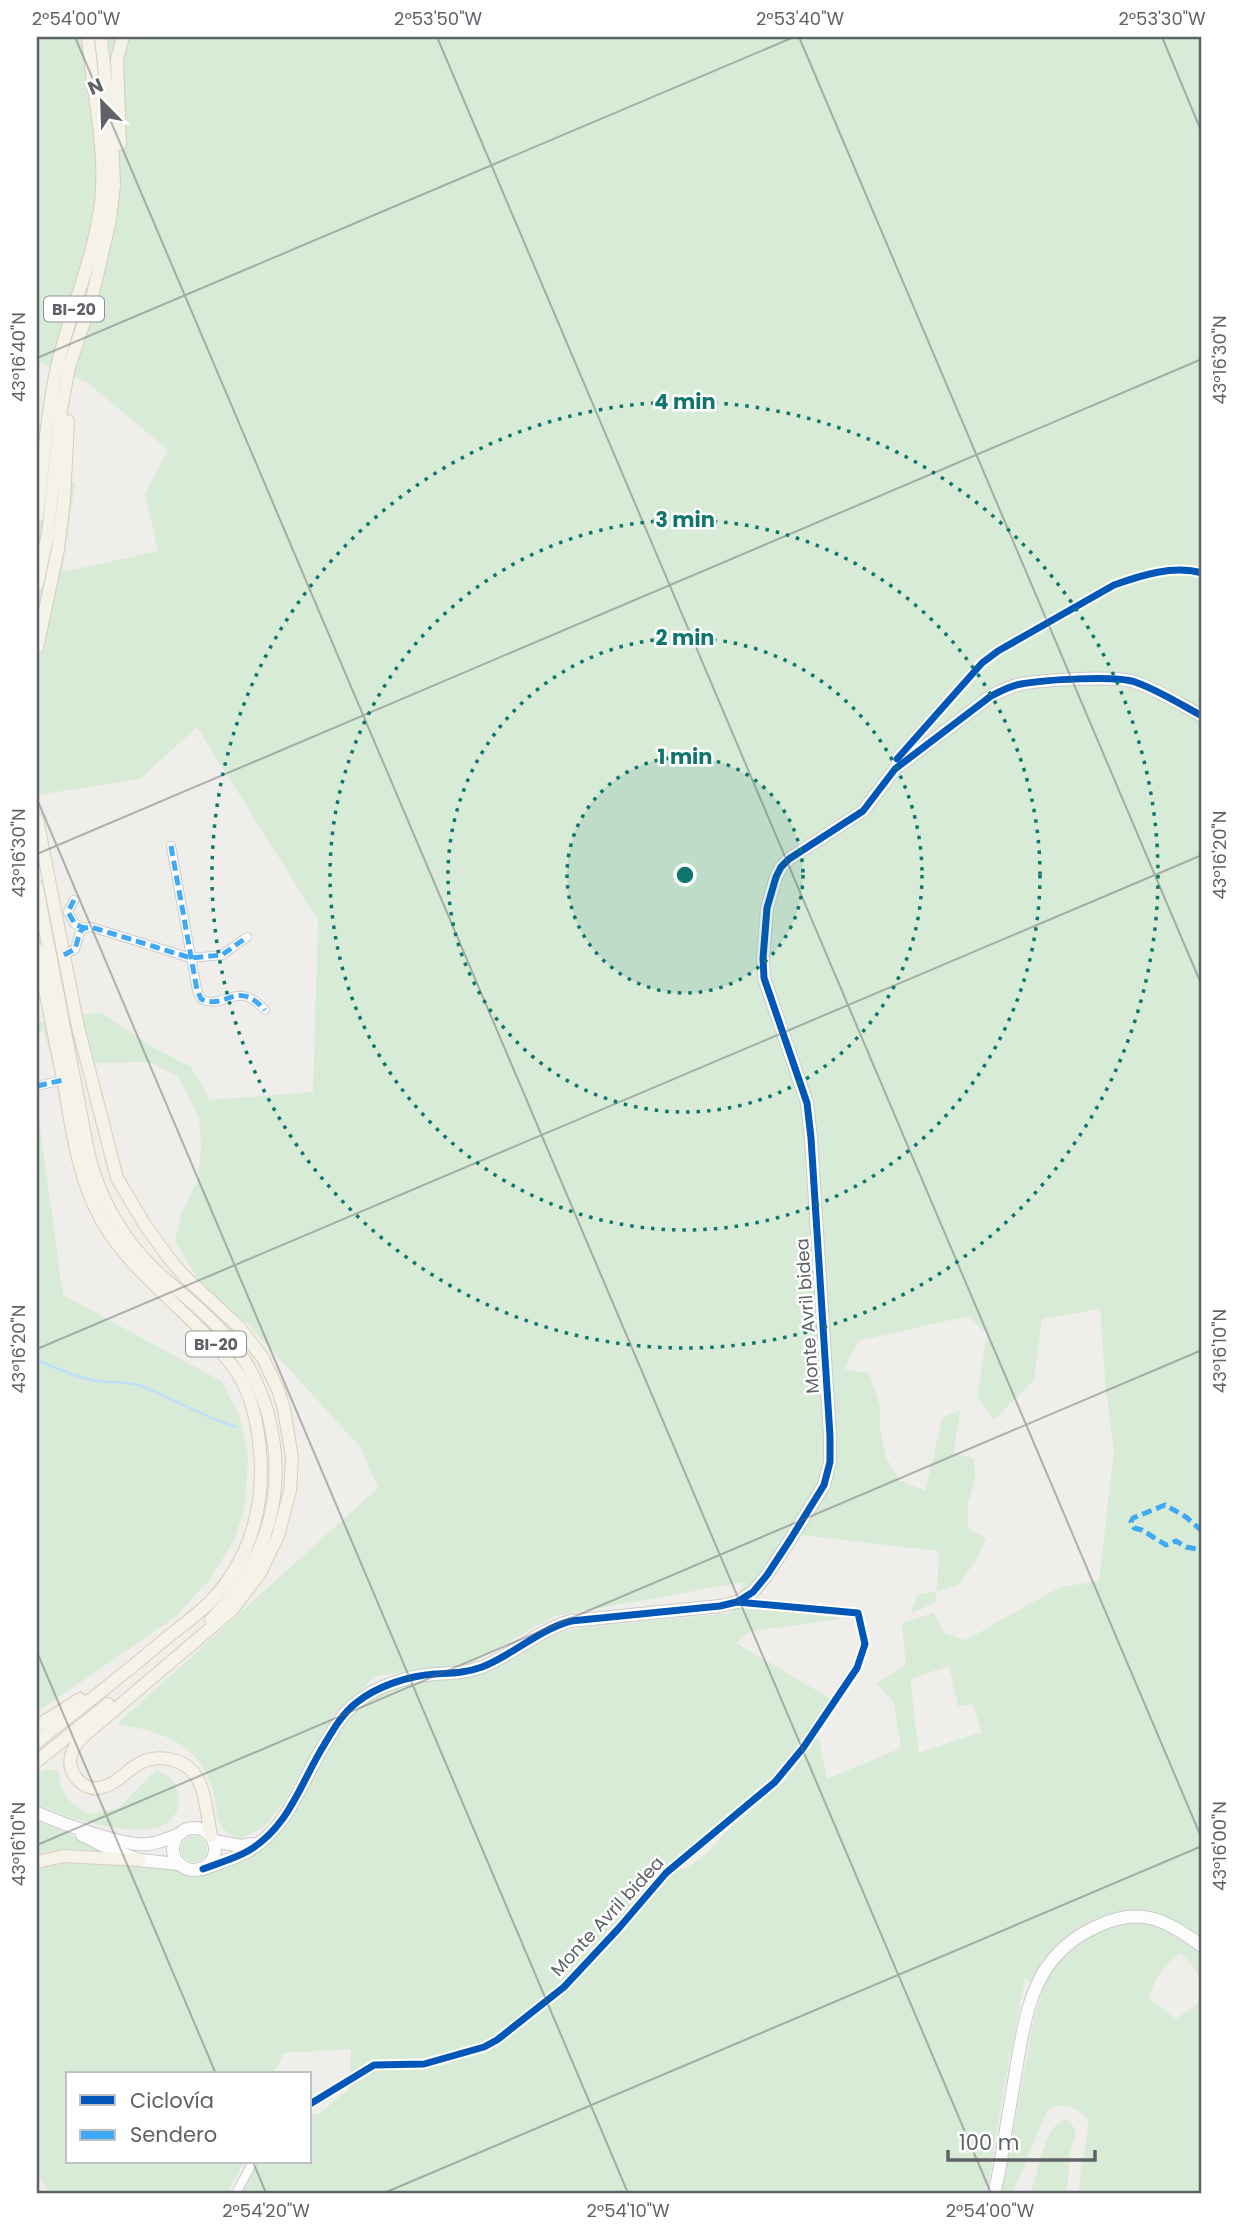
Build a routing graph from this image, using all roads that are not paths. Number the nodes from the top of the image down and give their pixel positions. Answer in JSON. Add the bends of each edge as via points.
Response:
{"nodes":[{"id":1,"x":88,"y":37,"type":"edge"},
{"id":2,"x":101,"y":37,"type":"edge"},
{"id":3,"x":123,"y":37,"type":"edge"},
{"id":4,"x":112,"y":202,"type":"junction"},
{"id":5,"x":71,"y":362,"type":"junction"},
{"id":6,"x":37,"y":517,"type":"edge"},
{"id":7,"x":1202,"y":573,"type":"edge"},
{"id":8,"x":37,"y":585,"type":"edge"},
{"id":9,"x":37,"y":648,"type":"edge"},
{"id":10,"x":1202,"y":716,"type":"edge"},
{"id":11,"x":895,"y":769,"type":"junction"},
{"id":12,"x":37,"y":819,"type":"edge"},
{"id":13,"x":171,"y":846,"type":"dead end"},
{"id":14,"x":37,"y":887,"type":"edge"},
{"id":15,"x":70,"y":900,"type":"dead end"},
{"id":16,"x":84,"y":928,"type":"junction"},
{"id":17,"x":247,"y":937,"type":"dead end"},
{"id":18,"x":37,"y":949,"type":"edge"},
{"id":19,"x":64,"y":955,"type":"junction"},
{"id":20,"x":191,"y":958,"type":"junction"},
{"id":21,"x":265,"y":1010,"type":"dead end"},
{"id":22,"x":63,"y":1080,"type":"junction"},
{"id":23,"x":37,"y":1086,"type":"edge"},
{"id":24,"x":737,"y":1602,"type":"junction"},
{"id":25,"x":142,"y":1659,"type":"junction"},
{"id":26,"x":159,"y":1664,"type":"junction"},
{"id":27,"x":139,"y":1688,"type":"junction"},
{"id":28,"x":37,"y":1726,"type":"edge"},
{"id":29,"x":37,"y":1742,"type":"edge"},
{"id":30,"x":37,"y":1761,"type":"edge"},
{"id":31,"x":37,"y":1814,"type":"edge"},
{"id":32,"x":64,"y":1824,"type":"junction"},
{"id":33,"x":180,"y":1834,"type":"junction"},
{"id":34,"x":213,"y":1838,"type":"junction"},
{"id":35,"x":260,"y":1842,"type":"junction"},
{"id":36,"x":139,"y":1860,"type":"junction"},
{"id":37,"x":37,"y":1862,"type":"edge"},
{"id":38,"x":178,"y":1864,"type":"junction"},
{"id":39,"x":203,"y":1869,"type":"junction"},
{"id":40,"x":1202,"y":1946,"type":"edge"},
{"id":41,"x":312,"y":2103,"type":"edge"},
{"id":42,"x":252,"y":2164,"type":"edge"},
{"id":43,"x":236,"y":2193,"type":"edge"},
{"id":44,"x":993,"y":2193,"type":"edge"}],
"edges":[{"from":1,"to":6,"type":"main road","number":"BI-20","via":[[100,142],[101,202],[54,379]]},
{"from":2,"to":4,"type":"main road","number":"BI-20","via":[[112,140]]},
{"from":3,"to":4,"type":"main road","via":[[117,59],[120,190]]},
{"from":4,"to":5,"type":"main road","number":"BI-20","via":[[100,270]]},
{"from":5,"to":8,"type":"main road","number":"BI-20"},
{"from":5,"to":9,"type":"main road","via":[[64,500]]},
{"from":7,"to":11,"type":"street","via":[[1178,569],[1114,585],[998,651],[966,679],[897,757]]},
{"from":10,"to":11,"type":"street","name":"Monte Avril bidea","via":[[1132,681],[1103,678],[1023,683],[991,696]]},
{"from":11,"to":24,"type":"street","name":"Monte Avril bidea","via":[[863,811],[789,859],[776,877],[767,908],[764,978],[807,1103],[811,1138],[830,1462],[824,1485],[767,1575]]},
{"from":12,"to":19,"type":"main road"},
{"from":13,"to":20,"type":"street"},
{"from":14,"to":26,"type":"main road","number":"BI-20","via":[[89,1156],[100,1189],[134,1246],[243,1356],[260,1391],[272,1433],[275,1497],[253,1563],[219,1611]]},
{"from":15,"to":16,"type":"street","via":[[68,912],[75,924]]},
{"from":16,"to":19,"type":"street","via":[[75,949]]},
{"from":16,"to":20,"type":"street"},
{"from":17,"to":20,"type":"street","via":[[222,955]]},
{"from":18,"to":22,"type":"main road","number":"BI-20"},
{"from":19,"to":27,"type":"main road","via":[[117,1178],[168,1257],[239,1326],[263,1358],[284,1409],[292,1458],[281,1524],[260,1573],[216,1626]]},
{"from":20,"to":21,"type":"street","via":[[201,999],[208,1002],[242,995],[254,998]]},
{"from":22,"to":23,"type":"street"},
{"from":22,"to":25,"type":"main road","number":"BI-20","via":[[83,1175],[102,1220],[131,1262],[221,1349],[239,1374],[259,1437],[262,1486],[249,1543],[209,1603]]},
{"from":24,"to":35,"type":"street","via":[[571,1621],[553,1626],[481,1668],[432,1674],[380,1688],[340,1719],[288,1814]]},
{"from":24,"to":41,"type":"street","name":"Monte Avril bidea","via":[[858,1613],[865,1644],[858,1668],[775,1782],[666,1873],[564,1987],[497,2040],[424,2064],[374,2065]]},
{"from":25,"to":28,"type":"main road"},
{"from":25,"to":29,"type":"main road","number":"BI-20"},
{"from":26,"to":27,"type":"main road"},
{"from":26,"to":30,"type":"main road","number":"BI-20"},
{"from":27,"to":34,"type":"main road","via":[[78,1741],[70,1758],[74,1775],[84,1785],[96,1788],[111,1784],[140,1763],[164,1758],[178,1761],[195,1773],[200,1783]]},
{"from":31,"to":32,"type":"street"},
{"from":32,"to":33,"type":"street","via":[[142,1844]]},
{"from":32,"to":36,"type":"street"},
{"from":33,"to":34,"type":"street","via":[[196,1828]]},
{"from":33,"to":38,"type":"street","via":[[173,1848]]},
{"from":34,"to":35,"type":"street","via":[[241,1846]]},
{"from":34,"to":39,"type":"street","via":[[214,1857]]},
{"from":35,"to":39,"type":"street"},
{"from":36,"to":37,"type":"main road","via":[[64,1856]]},
{"from":36,"to":38,"type":"street"},
{"from":38,"to":39,"type":"street","via":[[187,1870]]},
{"from":40,"to":44,"type":"street","via":[[1167,1923],[1138,1916],[1090,1929],[1057,1953],[1035,1988],[1026,2015]]},
{"from":42,"to":43,"type":"street"}]}
